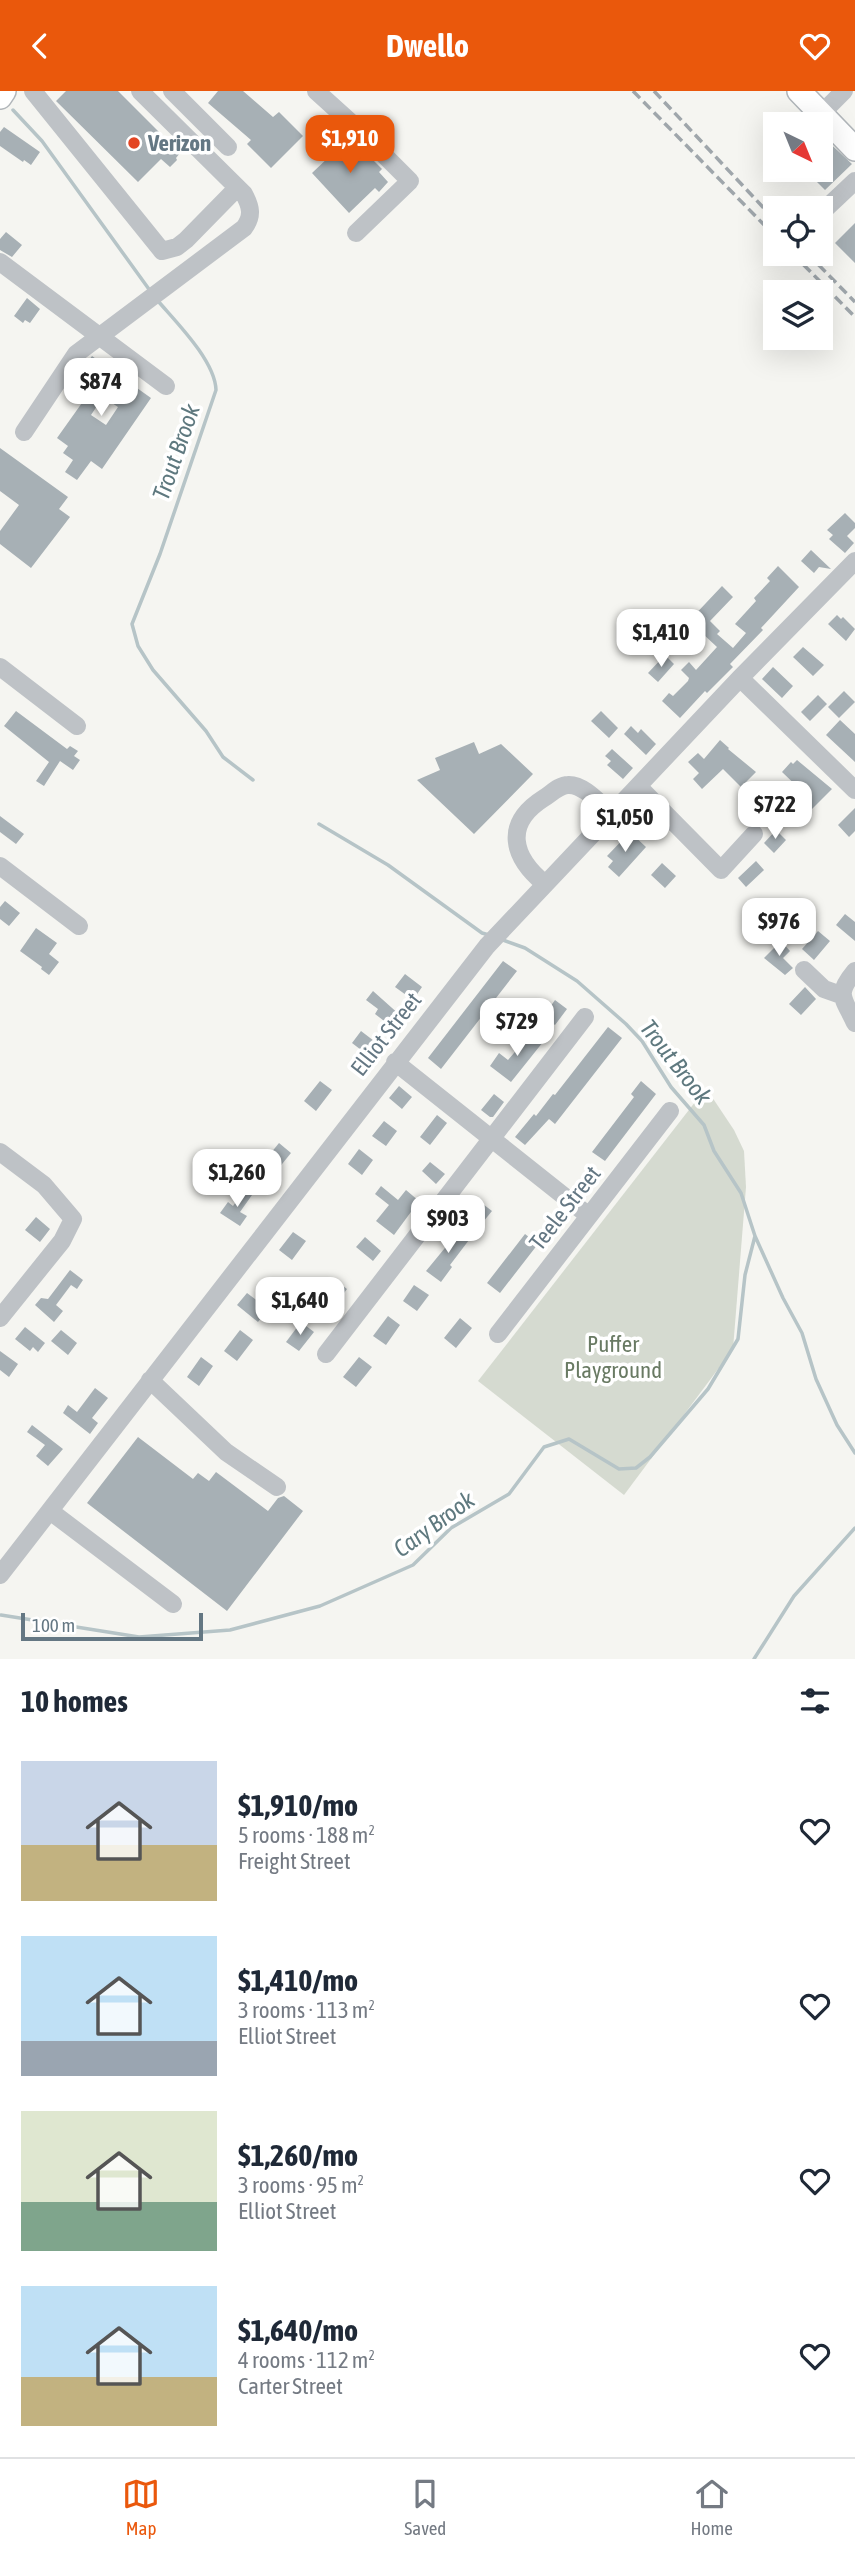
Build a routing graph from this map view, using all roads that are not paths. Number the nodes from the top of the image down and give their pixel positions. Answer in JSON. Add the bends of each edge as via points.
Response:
{"nodes":[{"id":1,"x":4,"y":91,"type":"edge"},
{"id":2,"x":33,"y":91,"type":"edge"},
{"id":3,"x":140,"y":91,"type":"edge"},
{"id":4,"x":172,"y":91,"type":"edge"},
{"id":5,"x":316,"y":91,"type":"edge"},
{"id":6,"x":799,"y":91,"type":"edge"},
{"id":7,"x":839,"y":92,"type":"edge"},
{"id":8,"x":0,"y":97,"type":"edge"},
{"id":9,"x":819,"y":112,"type":"edge"},
{"id":10,"x":823,"y":112,"type":"edge"},
{"id":11,"x":833,"y":126,"type":"edge"},
{"id":12,"x":228,"y":147,"type":"dead end"},
{"id":13,"x":855,"y":149,"type":"edge"},
{"id":14,"x":855,"y":181,"type":"edge"},
{"id":15,"x":237,"y":188,"type":"junction"},
{"id":16,"x":833,"y":202,"type":"edge"},
{"id":17,"x":356,"y":233,"type":"dead end"},
{"id":18,"x":181,"y":244,"type":"junction"},
{"id":19,"x":0,"y":262,"type":"edge"},
{"id":20,"x":196,"y":264,"type":"junction"},
{"id":21,"x":99,"y":336,"type":"junction"},
{"id":22,"x":166,"y":386,"type":"dead end"},
{"id":23,"x":24,"y":432,"type":"dead end"},
{"id":24,"x":855,"y":561,"type":"edge"},
{"id":25,"x":0,"y":667,"type":"edge"},
{"id":26,"x":740,"y":678,"type":"junction"},
{"id":27,"x":77,"y":726,"type":"dead end"},
{"id":28,"x":639,"y":787,"type":"junction"},
{"id":29,"x":855,"y":790,"type":"edge"},
{"id":30,"x":612,"y":814,"type":"junction"},
{"id":31,"x":754,"y":834,"type":"dead end"},
{"id":32,"x":0,"y":866,"type":"edge"},
{"id":33,"x":545,"y":884,"type":"junction"},
{"id":34,"x":79,"y":926,"type":"dead end"},
{"id":35,"x":804,"y":970,"type":"dead end"},
{"id":36,"x":855,"y":971,"type":"edge"},
{"id":37,"x":841,"y":995,"type":"junction"},
{"id":38,"x":585,"y":1017,"type":"dead end"},
{"id":39,"x":855,"y":1023,"type":"edge"},
{"id":40,"x":395,"y":1062,"type":"junction"},
{"id":41,"x":670,"y":1111,"type":"dead end"},
{"id":42,"x":490,"y":1138,"type":"junction"},
{"id":43,"x":0,"y":1152,"type":"edge"},
{"id":44,"x":589,"y":1216,"type":"junction"},
{"id":45,"x":0,"y":1318,"type":"edge"},
{"id":46,"x":498,"y":1334,"type":"dead end"},
{"id":47,"x":326,"y":1354,"type":"dead end"},
{"id":48,"x":150,"y":1380,"type":"junction"},
{"id":49,"x":277,"y":1487,"type":"dead end"},
{"id":50,"x":50,"y":1511,"type":"junction"},
{"id":51,"x":0,"y":1575,"type":"edge"},
{"id":52,"x":173,"y":1604,"type":"dead end"}],
"edges":[{"from":1,"to":8,"type":"main road"},
{"from":2,"to":18,"type":"street","via":[[159,249]]},
{"from":3,"to":15,"type":"street"},
{"from":4,"to":12,"type":"street"},
{"from":5,"to":17,"type":"street","via":[[410,181]]},
{"from":6,"to":9,"type":"main road"},
{"from":7,"to":10,"type":"street"},
{"from":11,"to":13,"type":"main road"},
{"from":14,"to":16,"type":"street"},
{"from":15,"to":18,"type":"street"},
{"from":15,"to":20,"type":"street","via":[[248,202],[249,221]]},
{"from":18,"to":20,"type":"street"},
{"from":19,"to":21,"type":"street"},
{"from":20,"to":21,"type":"street"},
{"from":21,"to":22,"type":"street"},
{"from":21,"to":23,"type":"street","via":[[76,354]]},
{"from":24,"to":26,"type":"street","name":"Elliot Street"},
{"from":25,"to":27,"type":"street"},
{"from":26,"to":28,"type":"street","name":"Elliot Street"},
{"from":26,"to":29,"type":"street"},
{"from":28,"to":30,"type":"street","name":"Elliot Street"},
{"from":28,"to":31,"type":"street","via":[[721,870]]},
{"from":30,"to":33,"type":"street","name":"Elliot Street"},
{"from":30,"to":33,"type":"street","via":[[577,787],[567,785],[528,809],[521,818],[516,843],[525,865]]},
{"from":32,"to":34,"type":"street"},
{"from":33,"to":40,"type":"street","name":"Elliot Street","via":[[487,946]]},
{"from":35,"to":37,"type":"street","via":[[824,989]]},
{"from":36,"to":37,"type":"street"},
{"from":37,"to":39,"type":"street"},
{"from":38,"to":42,"type":"street"},
{"from":40,"to":42,"type":"street"},
{"from":40,"to":48,"type":"street","name":"Elliot Street"},
{"from":41,"to":44,"type":"street","name":"Teele Street"},
{"from":42,"to":44,"type":"street"},
{"from":42,"to":47,"type":"street"},
{"from":43,"to":45,"type":"street","via":[[44,1185],[73,1219],[62,1241]]},
{"from":44,"to":46,"type":"street","name":"Teele Street"},
{"from":48,"to":49,"type":"street","via":[[226,1452]]},
{"from":48,"to":50,"type":"street","name":"Elliot Street"},
{"from":50,"to":51,"type":"street","name":"Elliot Street"},
{"from":50,"to":52,"type":"street"}]}
